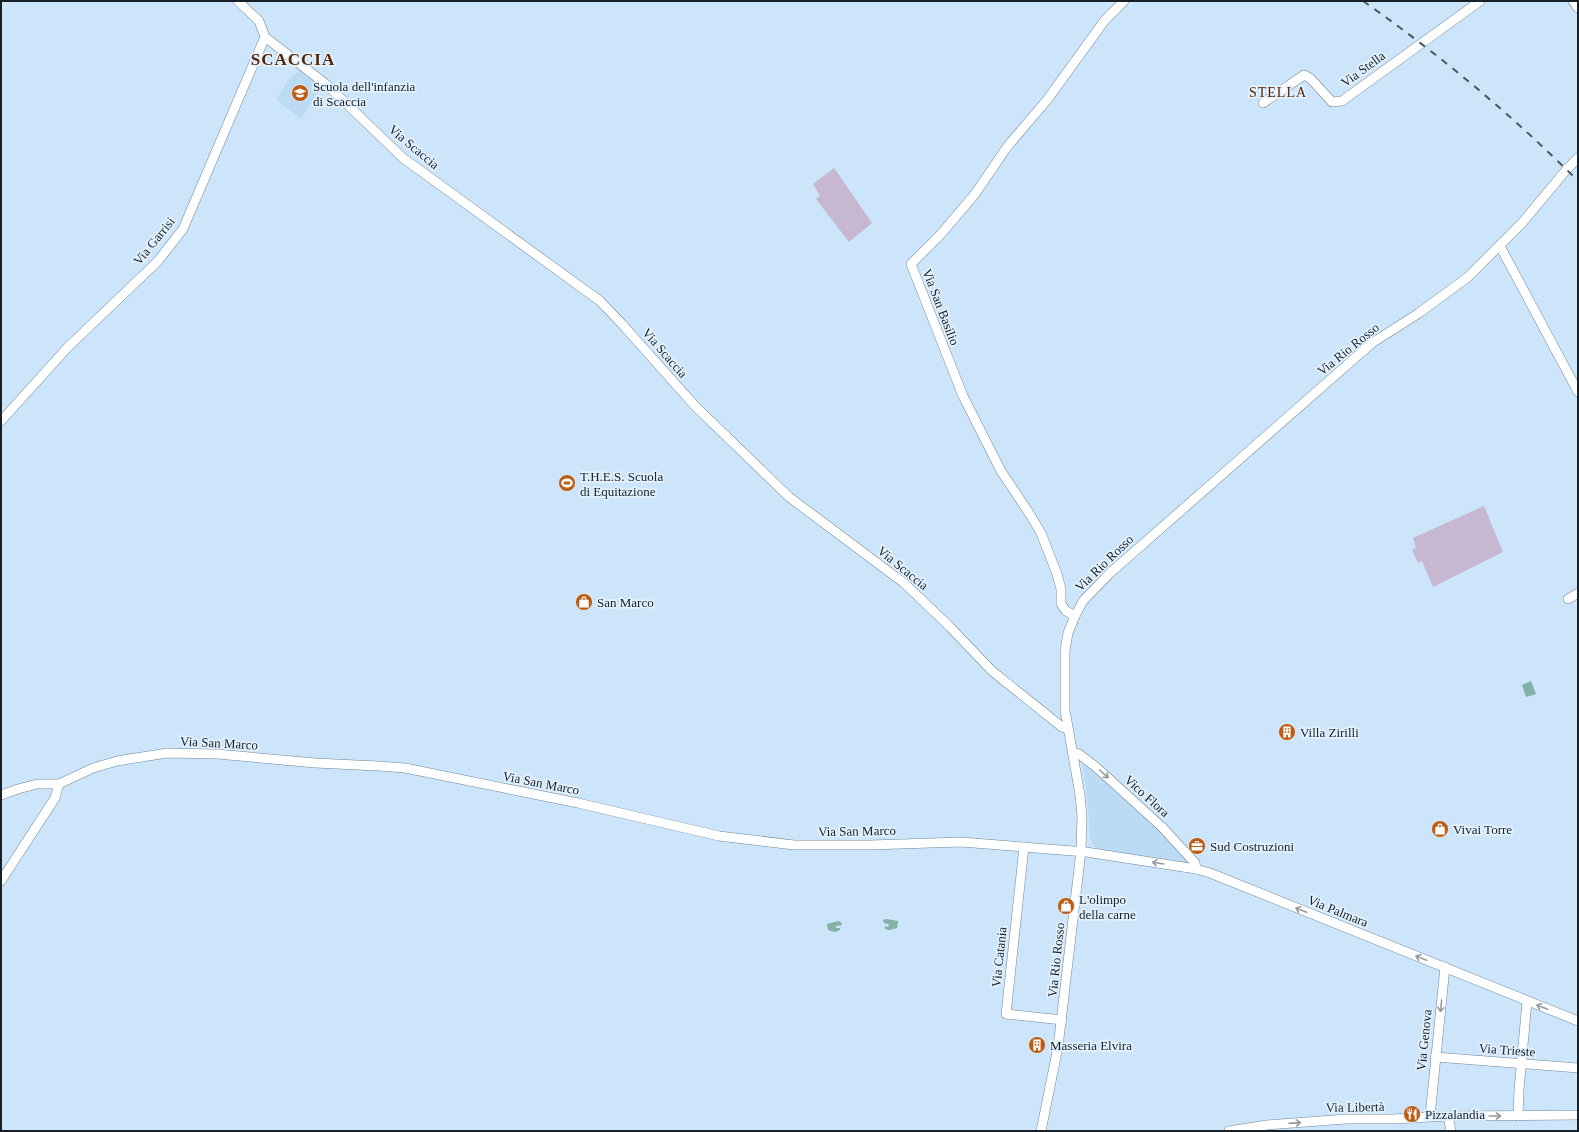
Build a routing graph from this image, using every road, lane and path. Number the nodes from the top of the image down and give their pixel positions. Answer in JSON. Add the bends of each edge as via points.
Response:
{"nodes":[{"id":1,"x":238,"y":1,"type":"edge"},
{"id":2,"x":1124,"y":1,"type":"edge"},
{"id":3,"x":1480,"y":1,"type":"edge"},
{"id":4,"x":1573,"y":1,"type":"edge"},
{"id":5,"x":1578,"y":8,"type":"edge"},
{"id":6,"x":265,"y":37,"type":"junction"},
{"id":7,"x":1263,"y":103,"type":"dead end"},
{"id":8,"x":1578,"y":158,"type":"edge"},
{"id":9,"x":1500,"y":246,"type":"junction"},
{"id":10,"x":1578,"y":392,"type":"edge"},
{"id":11,"x":1,"y":421,"type":"edge"},
{"id":12,"x":1578,"y":593,"type":"edge"},
{"id":13,"x":1568,"y":598,"type":"dead end"},
{"id":14,"x":1075,"y":616,"type":"junction"},
{"id":15,"x":1068,"y":729,"type":"junction"},
{"id":16,"x":1073,"y":752,"type":"junction"},
{"id":17,"x":59,"y":784,"type":"junction"},
{"id":18,"x":1,"y":796,"type":"edge"},
{"id":19,"x":1024,"y":847,"type":"junction"},
{"id":20,"x":1081,"y":851,"type":"junction"},
{"id":21,"x":1196,"y":869,"type":"junction"},
{"id":22,"x":1,"y":881,"type":"edge"},
{"id":23,"x":1445,"y":967,"type":"junction"},
{"id":24,"x":1527,"y":1002,"type":"junction"},
{"id":25,"x":1062,"y":1020,"type":"junction"},
{"id":26,"x":1578,"y":1022,"type":"edge"},
{"id":27,"x":1435,"y":1057,"type":"junction"},
{"id":28,"x":1521,"y":1064,"type":"junction"},
{"id":29,"x":1578,"y":1068,"type":"edge"},
{"id":30,"x":1578,"y":1115,"type":"edge"},
{"id":31,"x":1430,"y":1116,"type":"junction"},
{"id":32,"x":1448,"y":1116,"type":"junction"},
{"id":33,"x":1518,"y":1116,"type":"junction"},
{"id":34,"x":1267,"y":1128,"type":"edge"},
{"id":35,"x":1041,"y":1131,"type":"edge"},
{"id":36,"x":1229,"y":1131,"type":"edge"},
{"id":37,"x":1451,"y":1131,"type":"edge"}],
"edges":[{"from":1,"to":6,"type":"street","name":"Via Scaccia","via":[[259,22]]},
{"from":2,"to":14,"type":"street","name":"Via San Basilio","via":[[1105,20],[1047,100],[1006,147],[975,194],[942,234],[911,264],[963,396],[1001,472],[1041,533],[1057,574],[1061,604],[1066,611]]},
{"from":3,"to":7,"type":"street","name":"Via Stella","via":[[1342,101],[1332,102],[1310,78],[1304,75]]},
{"from":4,"to":5,"type":"street"},
{"from":6,"to":11,"type":"street","name":"Via Garrisi","via":[[183,230],[158,261],[67,348]]},
{"from":6,"to":15,"type":"street","name":"Via Scaccia","via":[[327,85],[403,158],[600,301],[695,406],[790,497],[904,583],[992,671],[1062,727]]},
{"from":8,"to":9,"type":"street","name":"Via Rio Rosso"},
{"from":9,"to":10,"type":"street"},
{"from":9,"to":14,"type":"street","name":"Via Rio Rosso","via":[[1444,296],[1366,349],[1110,573],[1083,601]]},
{"from":12,"to":13,"type":"street"},
{"from":14,"to":15,"type":"street","name":"Via Rio Rosso","via":[[1068,633],[1065,651],[1065,710]]},
{"from":15,"to":16,"type":"street","name":"Via Rio Rosso"},
{"from":16,"to":20,"type":"street","name":"Via Rio Rosso","via":[[1082,816]]},
{"from":16,"to":21,"type":"street","name":"Vico Flora","one_way":true,"via":[[1096,768],[1162,827],[1195,863]]},
{"from":17,"to":18,"type":"street","name":"Via San Marco","via":[[37,784]]},
{"from":17,"to":19,"type":"street","name":"Via San Marco","via":[[93,768],[117,761],[184,752],[217,754],[404,768],[578,803],[719,836],[787,844],[961,842]]},
{"from":17,"to":22,"type":"street","via":[[55,798]]},
{"from":19,"to":20,"type":"street","name":"Via San Marco"},
{"from":19,"to":25,"type":"street","name":"Via Catania","via":[[1006,1014]]},
{"from":21,"to":20,"type":"street","name":"Via Palmara","one_way":true},
{"from":20,"to":25,"type":"street","name":"Via Rio Rosso"},
{"from":23,"to":21,"type":"street","name":"Via Palmara","one_way":true},
{"from":23,"to":24,"type":"street","name":"Via Palmara"},
{"from":23,"to":27,"type":"street","name":"Via Genova","one_way":true},
{"from":26,"to":24,"type":"street","name":"Via Palmara","one_way":true},
{"from":24,"to":28,"type":"street"},
{"from":25,"to":35,"type":"street","name":"Via Rio Rosso"},
{"from":27,"to":28,"type":"street","name":"Via Trieste"},
{"from":27,"to":31,"type":"street","name":"Via Genova"},
{"from":28,"to":29,"type":"street","name":"Via Trieste"},
{"from":28,"to":33,"type":"street"},
{"from":30,"to":33,"type":"street","name":"Via Libertà"},
{"from":31,"to":32,"type":"street","name":"Via Libertà"},
{"from":34,"to":31,"type":"street","name":"Via Libertà","one_way":true,"via":[[1346,1119]]},
{"from":32,"to":33,"type":"street","name":"Via Libertà","one_way":true},
{"from":32,"to":37,"type":"street"},
{"from":34,"to":36,"type":"street","name":"Via Libertà"}]}
